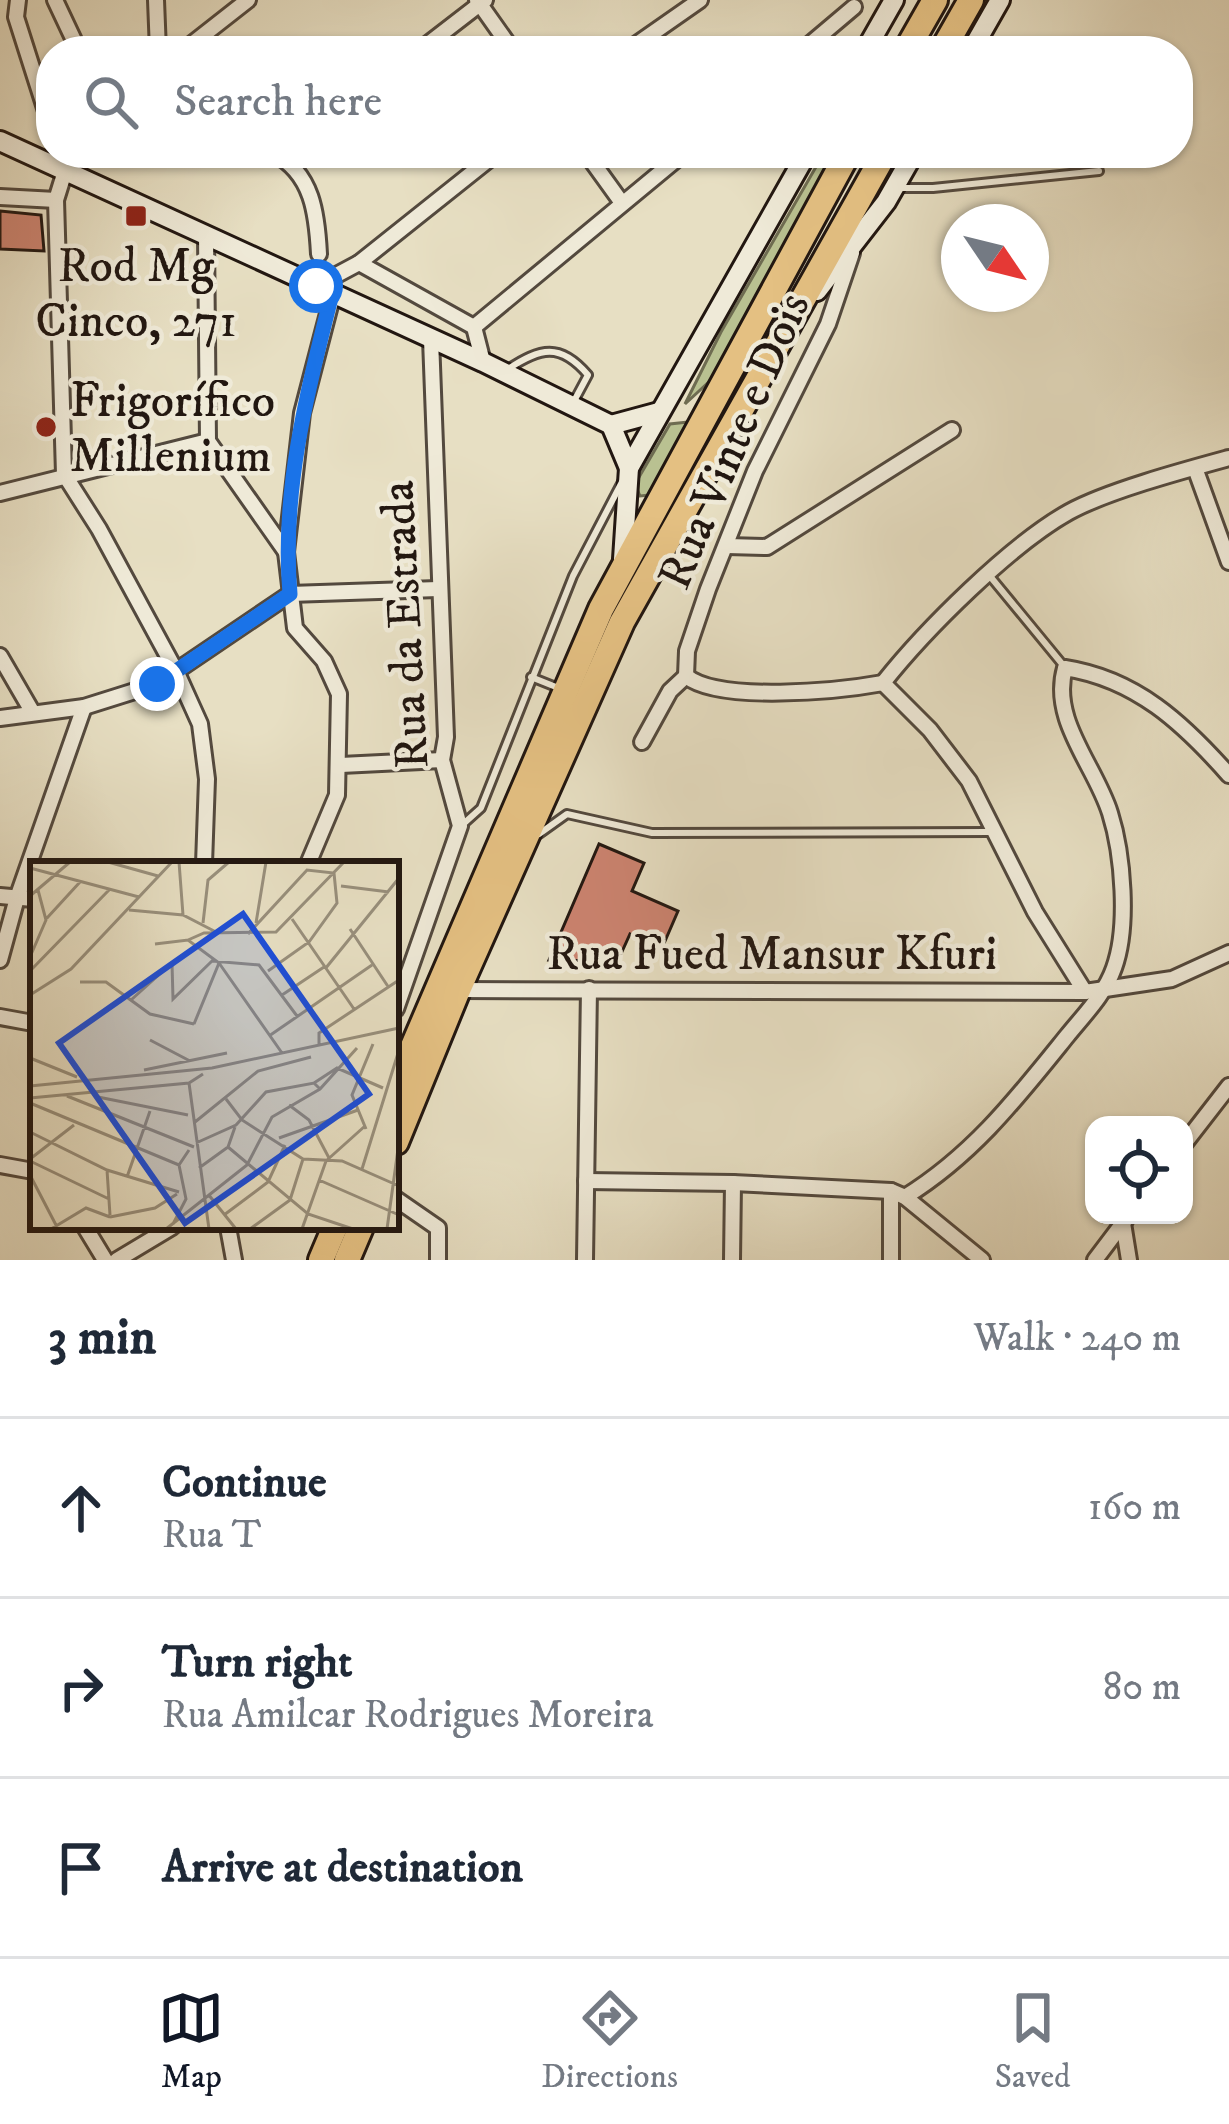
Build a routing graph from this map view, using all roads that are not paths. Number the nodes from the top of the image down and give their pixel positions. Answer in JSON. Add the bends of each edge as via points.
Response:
{"nodes":[{"id":1,"x":18,"y":0,"type":"edge"},
{"id":2,"x":56,"y":0,"type":"edge"},
{"id":3,"x":156,"y":0,"type":"edge"},
{"id":4,"x":248,"y":0,"type":"edge"},
{"id":5,"x":700,"y":0,"type":"edge"},
{"id":6,"x":894,"y":0,"type":"edge"},
{"id":7,"x":935,"y":0,"type":"edge"},
{"id":8,"x":971,"y":0,"type":"edge"},
{"id":9,"x":1000,"y":0,"type":"edge"},
{"id":10,"x":480,"y":1,"type":"edge"},
{"id":11,"x":854,"y":8,"type":"dead end"},
{"id":12,"x":72,"y":36,"type":"edge"},
{"id":13,"x":157,"y":36,"type":"edge"},
{"id":14,"x":202,"y":36,"type":"edge"},
{"id":15,"x":437,"y":36,"type":"edge"},
{"id":16,"x":503,"y":36,"type":"edge"},
{"id":17,"x":648,"y":36,"type":"edge"},
{"id":18,"x":820,"y":36,"type":"edge"},
{"id":19,"x":874,"y":36,"type":"edge"},
{"id":20,"x":915,"y":36,"type":"edge"},
{"id":21,"x":951,"y":36,"type":"edge"},
{"id":22,"x":980,"y":36,"type":"edge"},
{"id":23,"x":36,"y":80,"type":"edge"},
{"id":24,"x":0,"y":141,"type":"edge"},
{"id":25,"x":36,"y":153,"type":"edge"},
{"id":26,"x":61,"y":168,"type":"edge"},
{"id":27,"x":74,"y":168,"type":"edge"},
{"id":28,"x":292,"y":168,"type":"edge"},
{"id":29,"x":478,"y":168,"type":"edge"},
{"id":30,"x":597,"y":168,"type":"edge"},
{"id":31,"x":665,"y":168,"type":"edge"},
{"id":32,"x":798,"y":168,"type":"edge"},
{"id":33,"x":840,"y":168,"type":"edge"},
{"id":34,"x":876,"y":168,"type":"edge"},
{"id":35,"x":906,"y":168,"type":"edge"},
{"id":36,"x":1099,"y":171,"type":"dead end"},
{"id":37,"x":895,"y":188,"type":"junction"},
{"id":38,"x":0,"y":197,"type":"edge"},
{"id":39,"x":56,"y":200,"type":"junction"},
{"id":40,"x":622,"y":202,"type":"junction"},
{"id":41,"x":206,"y":235,"type":"junction"},
{"id":42,"x":861,"y":237,"type":"junction"},
{"id":43,"x":319,"y":254,"type":"dead end"},
{"id":44,"x":359,"y":263,"type":"junction"},
{"id":45,"x":331,"y":293,"type":"junction"},
{"id":46,"x":474,"y":327,"type":"junction"},
{"id":47,"x":786,"y":327,"type":"junction"},
{"id":48,"x":431,"y":338,"type":"junction"},
{"id":49,"x":483,"y":362,"type":"junction"},
{"id":50,"x":503,"y":372,"type":"junction"},
{"id":51,"x":571,"y":406,"type":"junction"},
{"id":52,"x":659,"y":412,"type":"junction"},
{"id":53,"x":611,"y":425,"type":"junction"},
{"id":54,"x":952,"y":430,"type":"dead end"},
{"id":55,"x":208,"y":441,"type":"junction"},
{"id":56,"x":1229,"y":458,"type":"edge"},
{"id":57,"x":629,"y":468,"type":"junction"},
{"id":58,"x":1195,"y":468,"type":"junction"},
{"id":59,"x":64,"y":474,"type":"junction"},
{"id":60,"x":0,"y":493,"type":"edge"},
{"id":61,"x":727,"y":546,"type":"junction"},
{"id":62,"x":286,"y":552,"type":"junction"},
{"id":63,"x":1229,"y":562,"type":"edge"},
{"id":64,"x":622,"y":564,"type":"junction"},
{"id":65,"x":989,"y":575,"type":"junction"},
{"id":66,"x":439,"y":589,"type":"junction"},
{"id":67,"x":290,"y":594,"type":"junction"},
{"id":68,"x":0,"y":656,"type":"edge"},
{"id":69,"x":1065,"y":668,"type":"junction"},
{"id":70,"x":177,"y":673,"type":"junction"},
{"id":71,"x":686,"y":676,"type":"junction"},
{"id":72,"x":531,"y":677,"type":"junction"},
{"id":73,"x":883,"y":683,"type":"junction"},
{"id":74,"x":565,"y":691,"type":"junction"},
{"id":75,"x":84,"y":707,"type":"junction"},
{"id":76,"x":33,"y":712,"type":"junction"},
{"id":77,"x":0,"y":718,"type":"edge"},
{"id":78,"x":642,"y":742,"type":"dead end"},
{"id":79,"x":442,"y":760,"type":"junction"},
{"id":80,"x":341,"y":765,"type":"junction"},
{"id":81,"x":1229,"y":775,"type":"edge"},
{"id":82,"x":460,"y":826,"type":"junction"},
{"id":83,"x":994,"y":832,"type":"junction"},
{"id":84,"x":521,"y":847,"type":"junction"},
{"id":85,"x":37,"y":861,"type":"edge"},
{"id":86,"x":201,"y":861,"type":"edge"},
{"id":87,"x":309,"y":861,"type":"edge"},
{"id":88,"x":0,"y":896,"type":"edge"},
{"id":89,"x":25,"y":899,"type":"edge"},
{"id":90,"x":1229,"y":953,"type":"edge"},
{"id":91,"x":0,"y":960,"type":"edge"},
{"id":92,"x":399,"y":967,"type":"edge"},
{"id":93,"x":412,"y":971,"type":"junction"},
{"id":94,"x":589,"y":989,"type":"junction"},
{"id":95,"x":458,"y":990,"type":"junction"},
{"id":96,"x":1085,"y":992,"type":"junction"},
{"id":97,"x":1102,"y":992,"type":"junction"},
{"id":98,"x":399,"y":1000,"type":"edge"},
{"id":99,"x":0,"y":1017,"type":"edge"},
{"id":100,"x":30,"y":1022,"type":"edge"},
{"id":101,"x":399,"y":1079,"type":"edge"},
{"id":102,"x":1229,"y":1086,"type":"edge"},
{"id":103,"x":1193,"y":1132,"type":"edge"},
{"id":104,"x":399,"y":1135,"type":"edge"},
{"id":105,"x":0,"y":1165,"type":"edge"},
{"id":106,"x":30,"y":1170,"type":"edge"},
{"id":107,"x":586,"y":1181,"type":"junction"},
{"id":108,"x":733,"y":1183,"type":"junction"},
{"id":109,"x":898,"y":1194,"type":"junction"},
{"id":110,"x":399,"y":1201,"type":"edge"},
{"id":111,"x":1122,"y":1224,"type":"edge"},
{"id":112,"x":1126,"y":1224,"type":"edge"},
{"id":113,"x":87,"y":1230,"type":"edge"},
{"id":114,"x":167,"y":1230,"type":"edge"},
{"id":115,"x":229,"y":1230,"type":"edge"},
{"id":116,"x":334,"y":1230,"type":"edge"},
{"id":117,"x":360,"y":1230,"type":"edge"},
{"id":118,"x":1129,"y":1258,"type":"edge"},
{"id":119,"x":105,"y":1260,"type":"edge"},
{"id":120,"x":117,"y":1260,"type":"edge"},
{"id":121,"x":235,"y":1260,"type":"edge"},
{"id":122,"x":321,"y":1260,"type":"edge"},
{"id":123,"x":347,"y":1260,"type":"edge"},
{"id":124,"x":438,"y":1260,"type":"edge"},
{"id":125,"x":585,"y":1260,"type":"edge"},
{"id":126,"x":732,"y":1260,"type":"edge"},
{"id":127,"x":891,"y":1260,"type":"edge"},
{"id":128,"x":982,"y":1260,"type":"edge"},
{"id":129,"x":1095,"y":1260,"type":"edge"}],
"edges":[{"from":1,"to":23,"type":"street"},
{"from":2,"to":12,"type":"street"},
{"from":3,"to":13,"type":"street"},
{"from":4,"to":14,"type":"street"},
{"from":5,"to":17,"type":"street"},
{"from":6,"to":19,"type":"main road"},
{"from":7,"to":20,"type":"highway"},
{"from":8,"to":21,"type":"highway"},
{"from":9,"to":22,"type":"main road"},
{"from":10,"to":15,"type":"street"},
{"from":10,"to":16,"type":"street"},
{"from":11,"to":18,"type":"street"},
{"from":24,"to":25,"type":"main road"},
{"from":26,"to":39,"type":"street"},
{"from":27,"to":41,"type":"main road"},
{"from":28,"to":43,"type":"street","via":[[316,209]]},
{"from":29,"to":44,"type":"street"},
{"from":30,"to":40,"type":"street"},
{"from":31,"to":40,"type":"street"},
{"from":32,"to":52,"type":"main road"},
{"from":33,"to":64,"type":"highway"},
{"from":34,"to":47,"type":"highway"},
{"from":35,"to":37,"type":"main road"},
{"from":36,"to":37,"type":"lane"},
{"from":37,"to":42,"type":"main road"},
{"from":38,"to":39,"type":"street"},
{"from":39,"to":59,"type":"street"},
{"from":40,"to":46,"type":"street"},
{"from":41,"to":45,"type":"main road"},
{"from":41,"to":55,"type":"street"},
{"from":42,"to":47,"type":"main road"},
{"from":42,"to":61,"type":"street","name":"Rua Vinte e Dois"},
{"from":44,"to":45,"type":"street"},
{"from":44,"to":45,"type":"street"},
{"from":44,"to":46,"type":"street"},
{"from":45,"to":48,"type":"main road"},
{"from":45,"to":62,"type":"street","via":[[302,413]]},
{"from":46,"to":49,"type":"street"},
{"from":47,"to":84,"type":"highway","via":[[637,591]]},
{"from":48,"to":49,"type":"main road"},
{"from":48,"to":66,"type":"street","name":"Rua da Estrada"},
{"from":49,"to":50,"type":"main road"},
{"from":50,"to":51,"type":"main road"},
{"from":50,"to":51,"type":"lane","via":[[535,351],[561,354],[588,375]]},
{"from":51,"to":53,"type":"main road"},
{"from":52,"to":53,"type":"main road"},
{"from":52,"to":57,"type":"main road"},
{"from":53,"to":57,"type":"main road"},
{"from":54,"to":61,"type":"street","via":[[767,547]]},
{"from":55,"to":59,"type":"street"},
{"from":55,"to":62,"type":"street"},
{"from":56,"to":58,"type":"street"},
{"from":57,"to":64,"type":"main road"},
{"from":57,"to":72,"type":"lane"},
{"from":58,"to":63,"type":"street"},
{"from":58,"to":65,"type":"street","via":[[1071,511]]},
{"from":59,"to":60,"type":"street"},
{"from":59,"to":70,"type":"street"},
{"from":61,"to":71,"type":"street","name":"Rua Vinte e Dois"},
{"from":62,"to":67,"type":"street"},
{"from":64,"to":74,"type":"highway"},
{"from":65,"to":69,"type":"lane"},
{"from":65,"to":73,"type":"street"},
{"from":66,"to":67,"type":"street"},
{"from":66,"to":79,"type":"street","name":"Rua da Estrada"},
{"from":67,"to":70,"type":"street"},
{"from":67,"to":80,"type":"street","via":[[295,628],[339,694]]},
{"from":68,"to":76,"type":"street"},
{"from":69,"to":81,"type":"street","via":[[1123,684],[1168,713]]},
{"from":69,"to":97,"type":"street","via":[[1063,710],[1121,856],[1115,966]]},
{"from":70,"to":75,"type":"street"},
{"from":70,"to":86,"type":"street","via":[[205,742]]},
{"from":71,"to":73,"type":"street","via":[[699,687],[731,690],[818,692]]},
{"from":71,"to":78,"type":"street"},
{"from":72,"to":74,"type":"lane"},
{"from":72,"to":82,"type":"lane","via":[[481,808]]},
{"from":73,"to":83,"type":"street","via":[[969,781]]},
{"from":74,"to":101,"type":"highway"},
{"from":75,"to":76,"type":"street"},
{"from":75,"to":85,"type":"street"},
{"from":76,"to":77,"type":"street"},
{"from":79,"to":80,"type":"street"},
{"from":79,"to":82,"type":"street","name":"Rua da Estrada"},
{"from":80,"to":87,"type":"street","via":[[338,795]]},
{"from":82,"to":93,"type":"street","name":"Rua da Estrada"},
{"from":83,"to":84,"type":"lane","via":[[652,833],[566,814]]},
{"from":83,"to":96,"type":"street"},
{"from":84,"to":95,"type":"highway"},
{"from":88,"to":89,"type":"street"},
{"from":89,"to":91,"type":"street"},
{"from":90,"to":97,"type":"street","name":"Rua Fued Mansur Kfuri","via":[[1172,979]]},
{"from":92,"to":93,"type":"street"},
{"from":93,"to":98,"type":"street","name":"Rua da Estrada"},
{"from":94,"to":95,"type":"street","name":"Rua Fued Mansur Kfuri"},
{"from":94,"to":96,"type":"street","name":"Rua Fued Mansur Kfuri"},
{"from":94,"to":107,"type":"street"},
{"from":95,"to":104,"type":"highway"},
{"from":96,"to":97,"type":"street","name":"Rua Fued Mansur Kfuri"},
{"from":97,"to":109,"type":"street","via":[[994,1126],[947,1171]]},
{"from":99,"to":100,"type":"street"},
{"from":102,"to":103,"type":"street"},
{"from":105,"to":106,"type":"street"},
{"from":107,"to":108,"type":"street"},
{"from":107,"to":125,"type":"street"},
{"from":108,"to":109,"type":"street"},
{"from":108,"to":126,"type":"street"},
{"from":109,"to":127,"type":"street"},
{"from":109,"to":128,"type":"street"},
{"from":110,"to":124,"type":"street","via":[[438,1228]]},
{"from":111,"to":129,"type":"street"},
{"from":112,"to":118,"type":"street"},
{"from":113,"to":119,"type":"street"},
{"from":114,"to":120,"type":"street"},
{"from":115,"to":121,"type":"street"},
{"from":116,"to":122,"type":"highway"},
{"from":117,"to":123,"type":"highway"}]}
